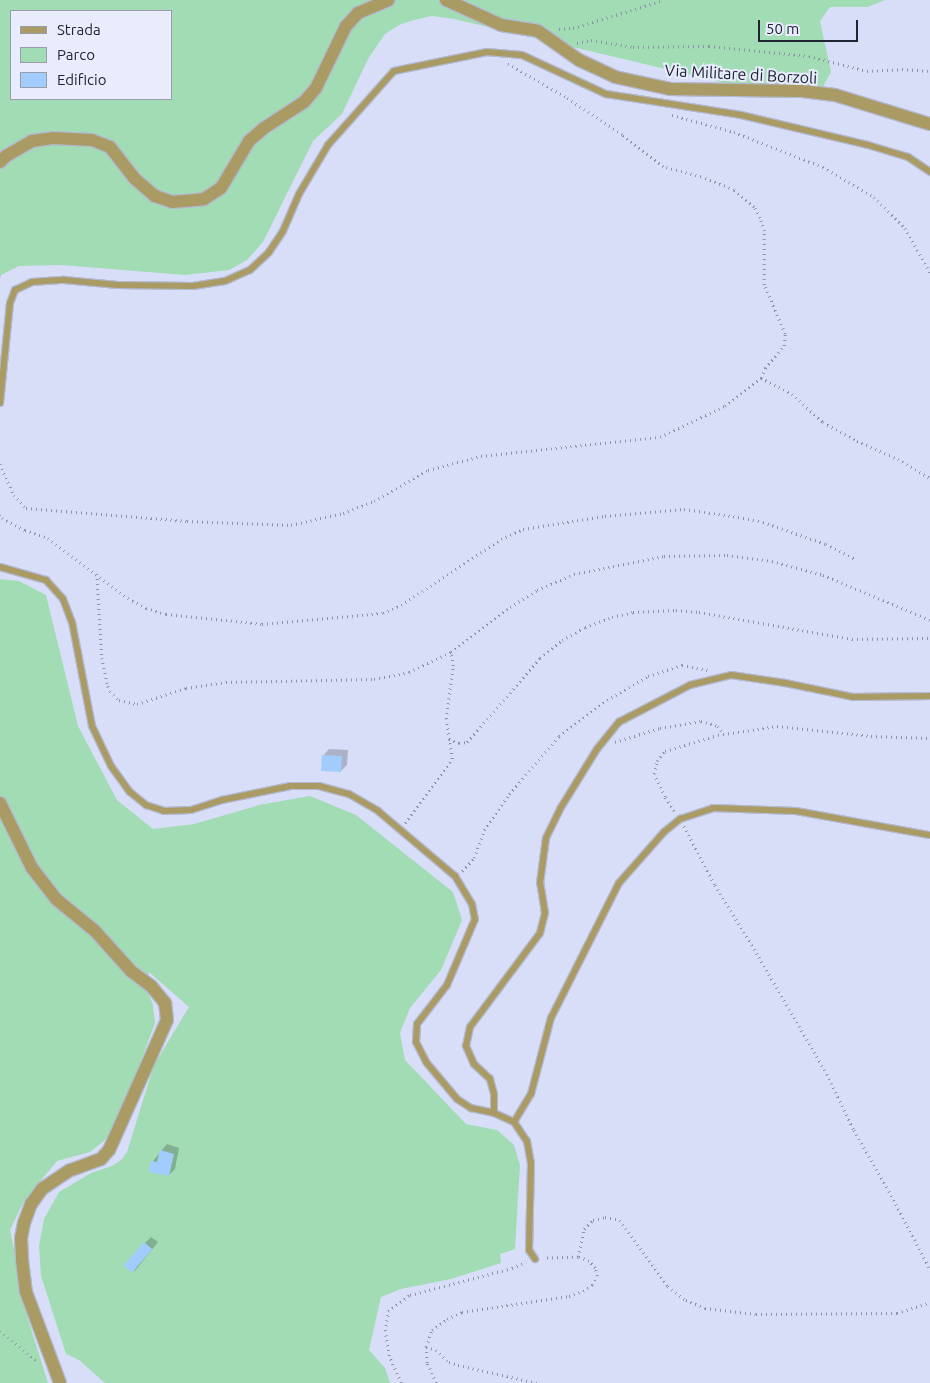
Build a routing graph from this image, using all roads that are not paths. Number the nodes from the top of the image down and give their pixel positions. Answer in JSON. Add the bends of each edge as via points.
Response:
{"nodes":[{"id":1,"x":388,"y":0,"type":"edge"},
{"id":2,"x":446,"y":0,"type":"edge"},
{"id":3,"x":930,"y":124,"type":"edge"},
{"id":4,"x":0,"y":162,"type":"edge"},
{"id":5,"x":930,"y":172,"type":"edge"},
{"id":6,"x":0,"y":403,"type":"edge"},
{"id":7,"x":0,"y":566,"type":"edge"},
{"id":8,"x":930,"y":696,"type":"edge"},
{"id":9,"x":0,"y":803,"type":"edge"},
{"id":10,"x":930,"y":835,"type":"edge"},
{"id":11,"x":494,"y":1113,"type":"junction"},
{"id":12,"x":514,"y":1122,"type":"junction"},
{"id":13,"x":534,"y":1258,"type":"road end"},
{"id":14,"x":60,"y":1383,"type":"edge"}],
"edges":[{"from":1,"to":4,"type":"street","via":[[358,13],[346,26],[316,88],[304,102],[249,141],[221,188],[204,199],[172,202],[155,196],[134,178],[110,147],[92,140],[53,138],[32,142]]},
{"from":2,"to":3,"type":"street","name":"Via Militare di Borzoli","via":[[501,25],[538,31],[579,60],[615,77],[670,89],[835,95]]},
{"from":5,"to":6,"type":"lane","via":[[908,157],[868,145],[741,115],[606,94],[522,55],[488,52],[394,70],[328,145],[299,194],[283,231],[269,252],[250,270],[225,281],[193,286],[64,280],[32,282],[16,290],[10,303]]},
{"from":7,"to":11,"type":"lane","via":[[46,580],[63,599],[72,622],[92,726],[110,766],[130,792],[146,805],[164,811],[191,810],[291,786],[319,786],[349,794],[378,811],[455,876],[472,904],[475,919],[447,985],[417,1024],[416,1042],[426,1062],[456,1099],[471,1108]]},
{"from":8,"to":11,"type":"lane","via":[[853,697],[785,682],[731,675],[690,685],[619,722],[597,750],[546,838],[540,884],[545,913],[540,933],[470,1028],[466,1046],[474,1064],[490,1079]]},
{"from":9,"to":14,"type":"street","via":[[32,868],[56,899],[95,931],[131,971],[152,987],[165,1003],[167,1020],[109,1150],[101,1160],[70,1170],[42,1189],[31,1204],[24,1223],[21,1238],[26,1292]]},
{"from":10,"to":12,"type":"lane","via":[[796,811],[713,808],[680,820],[664,832],[619,883],[551,1018],[531,1094]]},
{"from":11,"to":12,"type":"lane"},
{"from":12,"to":13,"type":"lane","via":[[527,1141],[531,1163],[528,1233],[529,1250]]}]}
